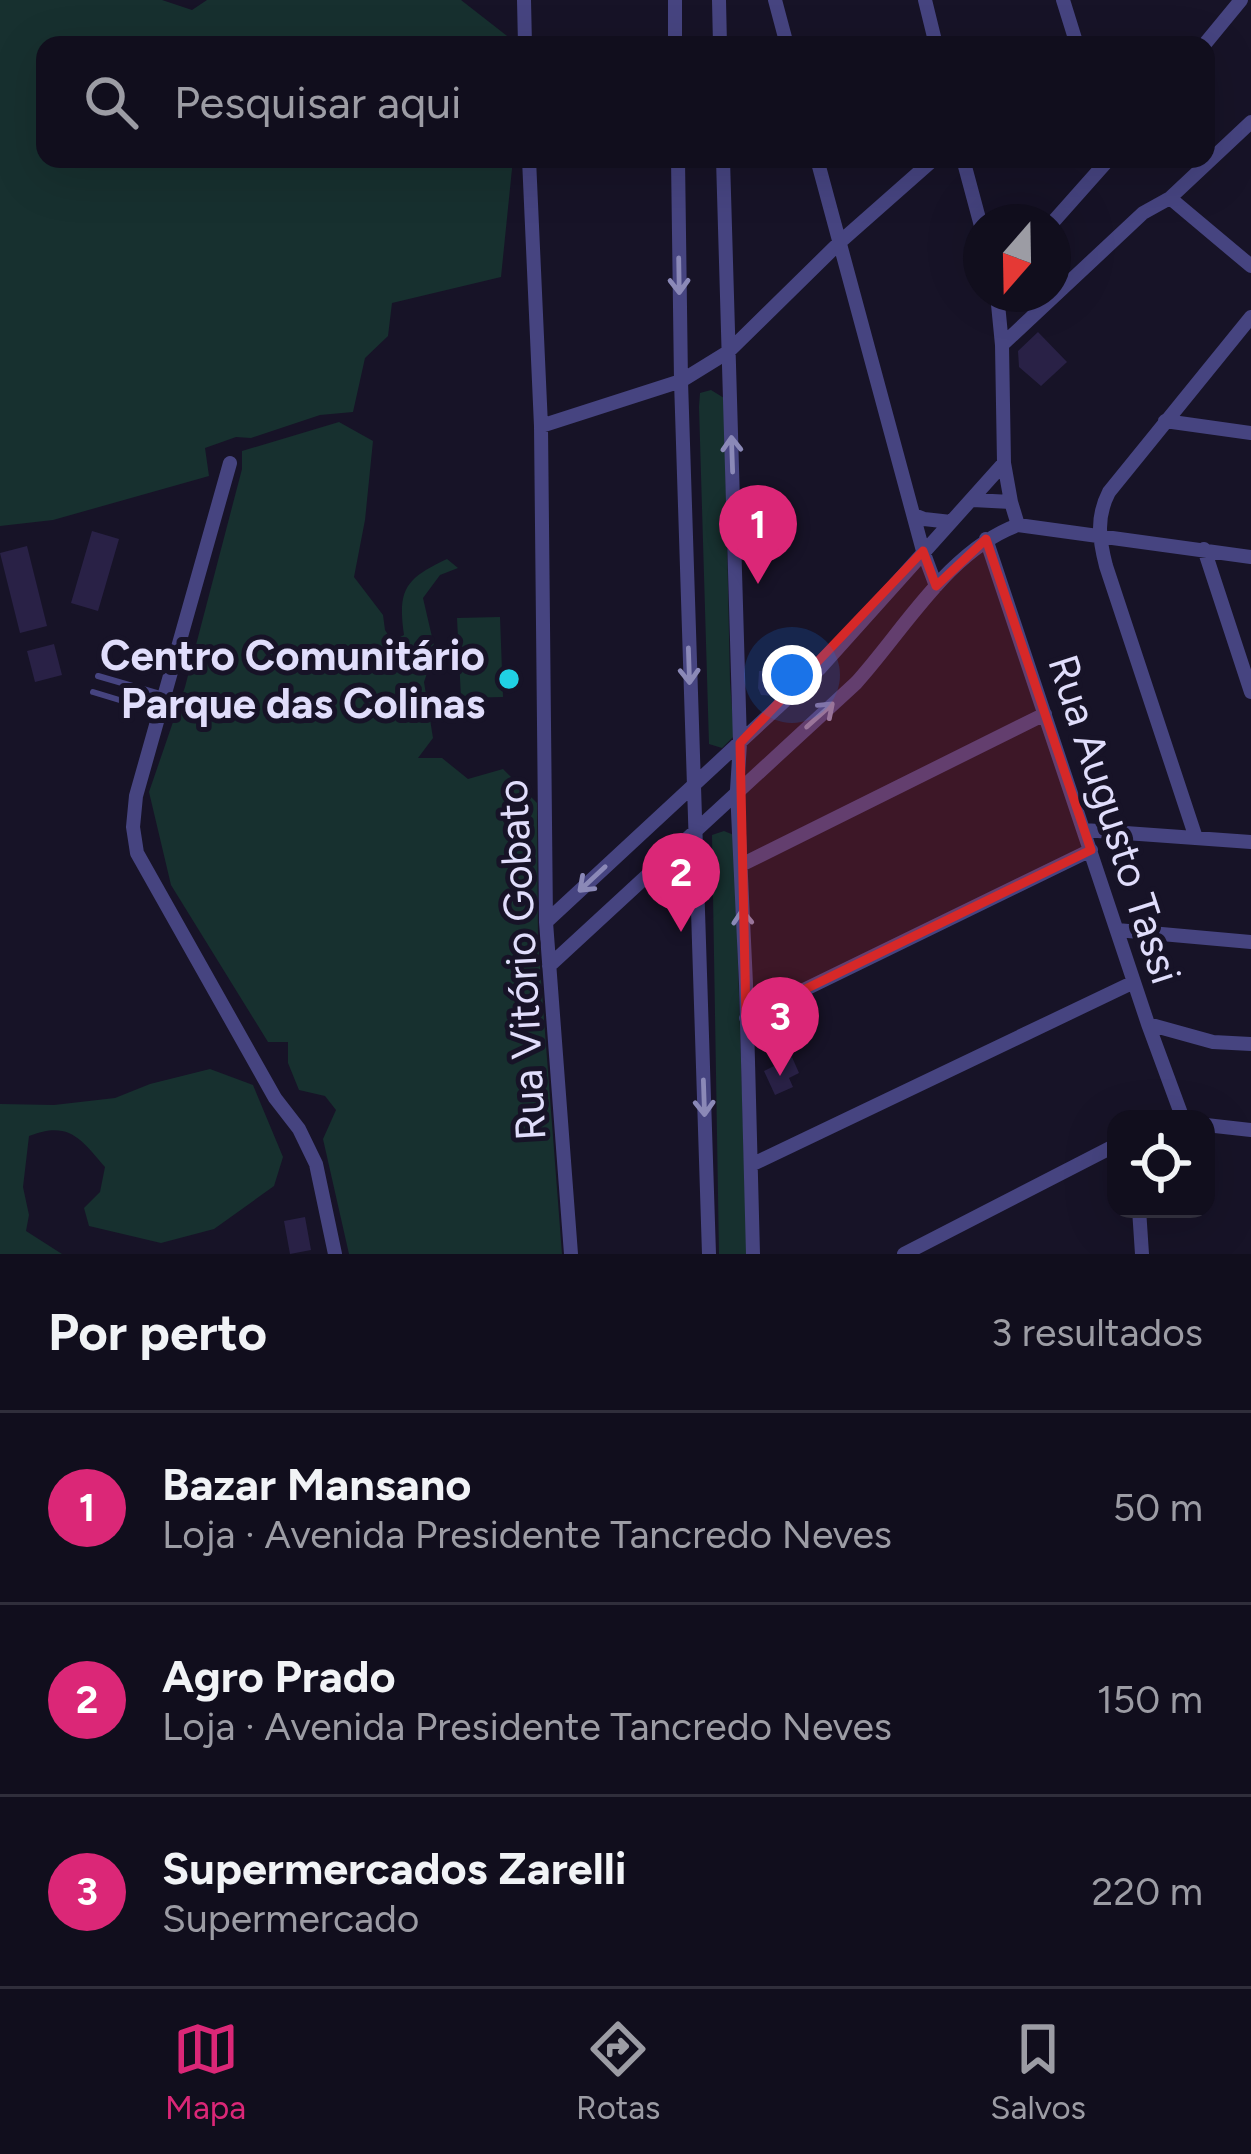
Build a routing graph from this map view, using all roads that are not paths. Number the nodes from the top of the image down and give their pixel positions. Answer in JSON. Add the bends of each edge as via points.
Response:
{"nodes":[{"id":1,"x":524,"y":0,"type":"edge"},
{"id":2,"x":675,"y":0,"type":"edge"},
{"id":3,"x":718,"y":0,"type":"edge"},
{"id":4,"x":775,"y":0,"type":"edge"},
{"id":5,"x":925,"y":0,"type":"edge"},
{"id":6,"x":1063,"y":0,"type":"edge"},
{"id":7,"x":1241,"y":0,"type":"edge"},
{"id":8,"x":525,"y":36,"type":"edge"},
{"id":9,"x":675,"y":36,"type":"edge"},
{"id":10,"x":720,"y":36,"type":"edge"},
{"id":11,"x":785,"y":36,"type":"edge"},
{"id":12,"x":933,"y":36,"type":"edge"},
{"id":13,"x":1074,"y":36,"type":"edge"},
{"id":14,"x":1211,"y":36,"type":"edge"},
{"id":15,"x":1251,"y":122,"type":"edge"},
{"id":16,"x":1215,"y":156,"type":"edge"},
{"id":17,"x":529,"y":168,"type":"edge"},
{"id":18,"x":678,"y":168,"type":"edge"},
{"id":19,"x":723,"y":168,"type":"edge"},
{"id":20,"x":820,"y":168,"type":"edge"},
{"id":21,"x":924,"y":168,"type":"edge"},
{"id":22,"x":965,"y":168,"type":"edge"},
{"id":23,"x":1101,"y":168,"type":"edge"},
{"id":24,"x":1202,"y":168,"type":"edge"},
{"id":25,"x":1170,"y":198,"type":"junction"},
{"id":26,"x":975,"y":204,"type":"edge"},
{"id":27,"x":1069,"y":204,"type":"edge"},
{"id":28,"x":840,"y":242,"type":"junction"},
{"id":29,"x":1251,"y":266,"type":"edge"},
{"id":30,"x":999,"y":312,"type":"edge"},
{"id":31,"x":1251,"y":317,"type":"edge"},
{"id":32,"x":1002,"y":345,"type":"junction"},
{"id":33,"x":728,"y":352,"type":"junction"},
{"id":34,"x":681,"y":381,"type":"junction"},
{"id":35,"x":1166,"y":421,"type":"junction"},
{"id":36,"x":541,"y":427,"type":"junction"},
{"id":37,"x":1251,"y":433,"type":"edge"},
{"id":38,"x":230,"y":463,"type":"dead end"},
{"id":39,"x":1004,"y":464,"type":"junction"},
{"id":40,"x":973,"y":500,"type":"junction"},
{"id":41,"x":1011,"y":502,"type":"junction"},
{"id":42,"x":914,"y":514,"type":"junction"},
{"id":43,"x":951,"y":522,"type":"junction"},
{"id":44,"x":1018,"y":525,"type":"junction"},
{"id":45,"x":1099,"y":535,"type":"junction"},
{"id":46,"x":986,"y":538,"type":"junction"},
{"id":47,"x":1204,"y":549,"type":"junction"},
{"id":48,"x":922,"y":551,"type":"junction"},
{"id":49,"x":1251,"y":556,"type":"edge"},
{"id":50,"x":936,"y":586,"type":"junction"},
{"id":51,"x":98,"y":676,"type":"dead end"},
{"id":52,"x":93,"y":692,"type":"dead end"},
{"id":53,"x":1251,"y":692,"type":"edge"},
{"id":54,"x":164,"y":695,"type":"junction"},
{"id":55,"x":159,"y":712,"type":"junction"},
{"id":56,"x":1045,"y":714,"type":"junction"},
{"id":57,"x":740,"y":743,"type":"junction"},
{"id":58,"x":692,"y":784,"type":"junction"},
{"id":59,"x":737,"y":790,"type":"junction"},
{"id":60,"x":1084,"y":830,"type":"junction"},
{"id":61,"x":694,"y":832,"type":"junction"},
{"id":62,"x":1196,"y":838,"type":"junction"},
{"id":63,"x":1251,"y":842,"type":"edge"},
{"id":64,"x":1091,"y":850,"type":"junction"},
{"id":65,"x":741,"y":865,"type":"junction"},
{"id":66,"x":546,"y":922,"type":"junction"},
{"id":67,"x":1117,"y":930,"type":"junction"},
{"id":68,"x":1251,"y":942,"type":"edge"},
{"id":69,"x":549,"y":966,"type":"junction"},
{"id":70,"x":1135,"y":982,"type":"junction"},
{"id":71,"x":746,"y":1018,"type":"junction"},
{"id":72,"x":1148,"y":1024,"type":"junction"},
{"id":73,"x":1251,"y":1044,"type":"edge"},
{"id":74,"x":1180,"y":1110,"type":"edge"},
{"id":75,"x":1215,"y":1126,"type":"edge"},
{"id":76,"x":1251,"y":1130,"type":"edge"},
{"id":77,"x":1107,"y":1150,"type":"edge"},
{"id":78,"x":751,"y":1166,"type":"junction"},
{"id":79,"x":1140,"y":1218,"type":"edge"},
{"id":80,"x":335,"y":1254,"type":"edge"},
{"id":81,"x":571,"y":1254,"type":"edge"},
{"id":82,"x":709,"y":1254,"type":"edge"},
{"id":83,"x":753,"y":1254,"type":"edge"},
{"id":84,"x":904,"y":1254,"type":"edge"},
{"id":85,"x":1142,"y":1254,"type":"edge"}],
"edges":[{"from":1,"to":8,"type":"street"},
{"from":2,"to":9,"type":"street"},
{"from":3,"to":10,"type":"street"},
{"from":4,"to":11,"type":"street"},
{"from":5,"to":12,"type":"street"},
{"from":6,"to":13,"type":"street"},
{"from":7,"to":14,"type":"street"},
{"from":15,"to":16,"type":"street"},
{"from":17,"to":36,"type":"street","name":"Rua Vitório Gobato"},
{"from":18,"to":34,"type":"street","one_way":true},
{"from":19,"to":33,"type":"street"},
{"from":20,"to":28,"type":"street"},
{"from":21,"to":28,"type":"street"},
{"from":22,"to":26,"type":"street"},
{"from":23,"to":27,"type":"street"},
{"from":24,"to":25,"type":"street"},
{"from":25,"to":29,"type":"street"},
{"from":25,"to":32,"type":"street","via":[[1143,213]]},
{"from":28,"to":33,"type":"street"},
{"from":28,"to":42,"type":"street"},
{"from":30,"to":32,"type":"street"},
{"from":31,"to":35,"type":"street"},
{"from":32,"to":39,"type":"street"},
{"from":33,"to":34,"type":"street"},
{"from":57,"to":33,"type":"street","one_way":true},
{"from":34,"to":36,"type":"street"},
{"from":34,"to":58,"type":"street","one_way":true},
{"from":35,"to":37,"type":"street"},
{"from":35,"to":45,"type":"street","via":[[1109,492]]},
{"from":36,"to":66,"type":"street","name":"Rua Vitório Gobato"},
{"from":38,"to":54,"type":"street"},
{"from":39,"to":40,"type":"street"},
{"from":39,"to":41,"type":"street"},
{"from":40,"to":41,"type":"street"},
{"from":40,"to":43,"type":"street"},
{"from":41,"to":44,"type":"street"},
{"from":42,"to":43,"type":"street"},
{"from":42,"to":48,"type":"street"},
{"from":43,"to":48,"type":"street"},
{"from":44,"to":45,"type":"street"},
{"from":44,"to":46,"type":"street"},
{"from":45,"to":47,"type":"street"},
{"from":45,"to":62,"type":"street"},
{"from":46,"to":50,"type":"street"},
{"from":46,"to":56,"type":"street","name":"Rua Augusto Tassi"},
{"from":47,"to":49,"type":"street"},
{"from":47,"to":53,"type":"street"},
{"from":48,"to":50,"type":"street"},
{"from":48,"to":57,"type":"street","via":[[826,661]]},
{"from":59,"to":50,"type":"street","one_way":true,"via":[[856,682]]},
{"from":51,"to":54,"type":"lane"},
{"from":52,"to":55,"type":"lane"},
{"from":54,"to":55,"type":"street"},
{"from":55,"to":80,"type":"street","via":[[136,796],[137,853],[316,1164]]},
{"from":56,"to":60,"type":"street","name":"Rua Augusto Tassi"},
{"from":56,"to":65,"type":"street"},
{"from":57,"to":58,"type":"street"},
{"from":57,"to":59,"type":"street"},
{"from":58,"to":61,"type":"street"},
{"from":58,"to":66,"type":"street","one_way":true},
{"from":59,"to":61,"type":"street"},
{"from":59,"to":65,"type":"street"},
{"from":60,"to":62,"type":"street"},
{"from":60,"to":64,"type":"street","name":"Rua Augusto Tassi"},
{"from":61,"to":69,"type":"street"},
{"from":61,"to":82,"type":"street","one_way":true},
{"from":62,"to":63,"type":"street"},
{"from":64,"to":67,"type":"street","name":"Rua Augusto Tassi"},
{"from":64,"to":71,"type":"street"},
{"from":71,"to":65,"type":"street","one_way":true},
{"from":66,"to":69,"type":"street","name":"Rua Vitório Gobato"},
{"from":67,"to":68,"type":"street"},
{"from":67,"to":70,"type":"street","name":"Rua Augusto Tassi"},
{"from":69,"to":81,"type":"street","name":"Rua Vitório Gobato"},
{"from":70,"to":72,"type":"street","name":"Rua Augusto Tassi"},
{"from":70,"to":78,"type":"street"},
{"from":71,"to":78,"type":"street"},
{"from":72,"to":73,"type":"street"},
{"from":72,"to":74,"type":"street","name":"Rua Augusto Tassi"},
{"from":75,"to":76,"type":"street"},
{"from":77,"to":84,"type":"street"},
{"from":78,"to":83,"type":"street"},
{"from":79,"to":85,"type":"street"}]}
